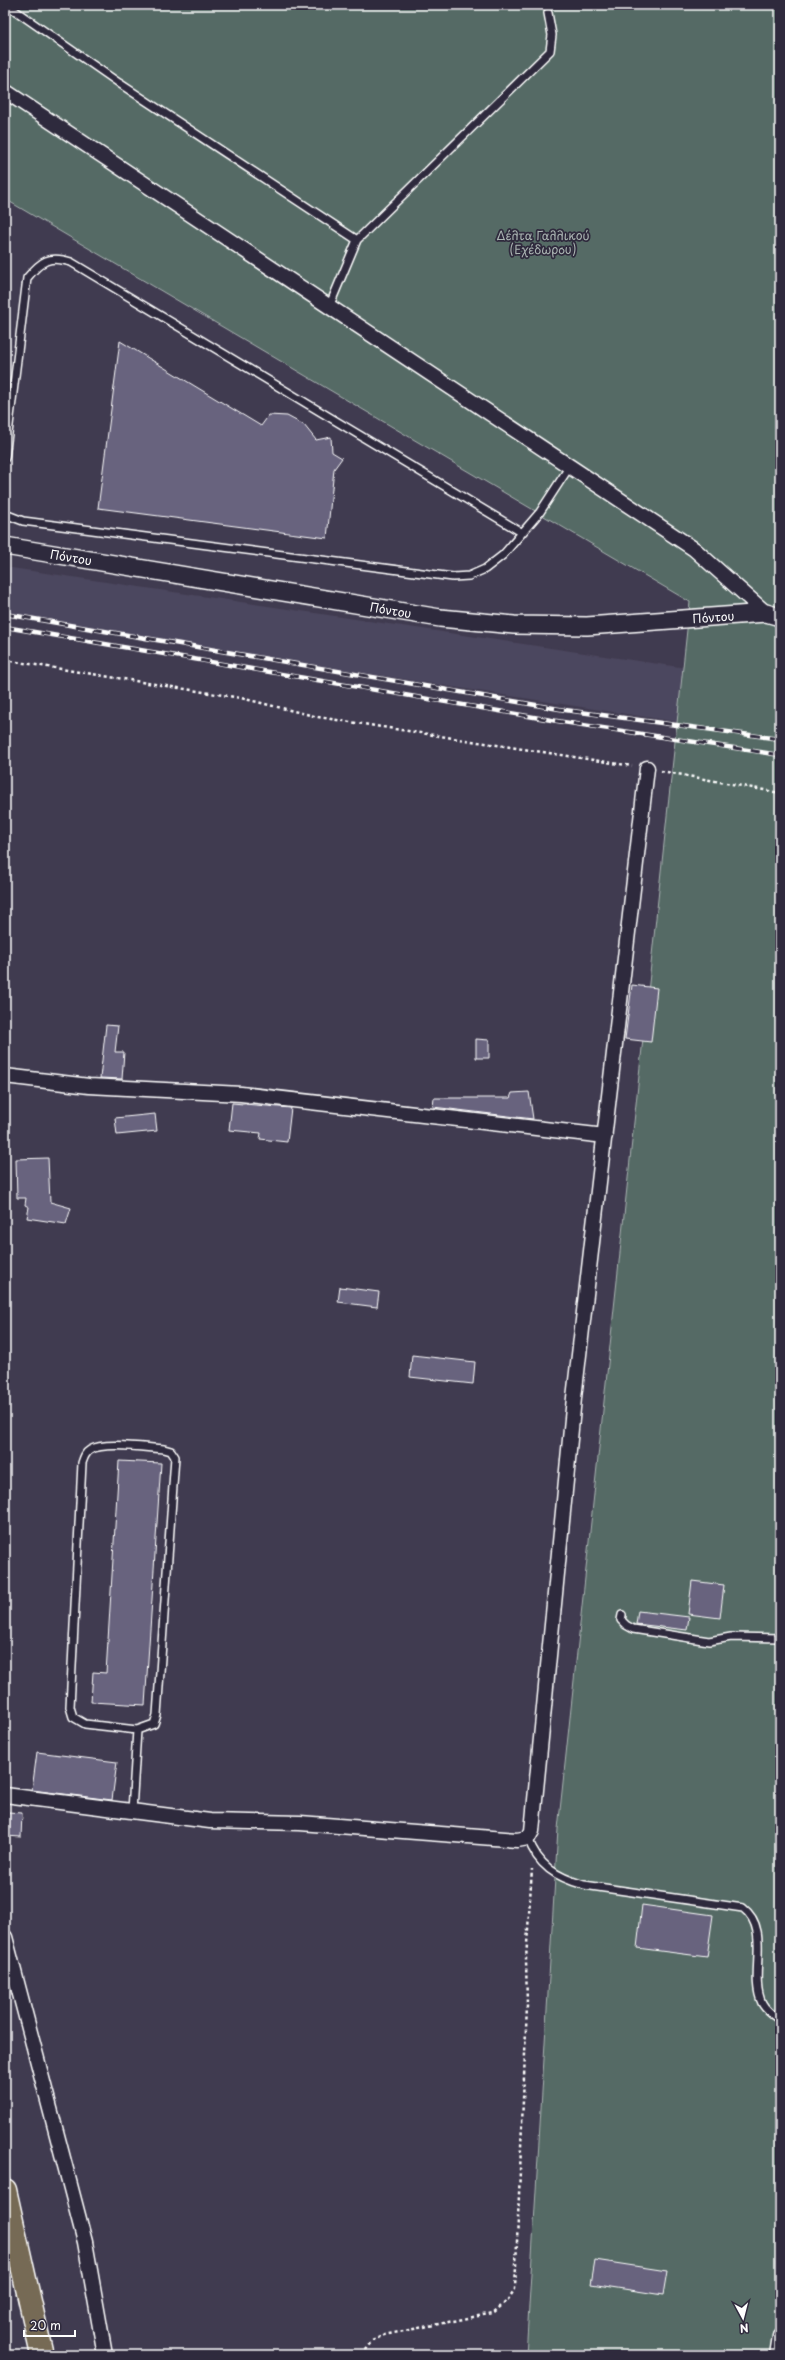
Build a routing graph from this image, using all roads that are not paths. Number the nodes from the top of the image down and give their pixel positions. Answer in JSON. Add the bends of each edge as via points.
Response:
{"nodes":[{"id":1,"x":7,"y":5,"type":"edge"},
{"id":2,"x":548,"y":13,"type":"dead end"},
{"id":3,"x":5,"y":91,"type":"edge"},
{"id":4,"x":356,"y":240,"type":"junction"},
{"id":5,"x":330,"y":306,"type":"junction"},
{"id":6,"x":5,"y":458,"type":"edge"},
{"id":7,"x":570,"y":466,"type":"junction"},
{"id":8,"x":5,"y":514,"type":"edge"},
{"id":9,"x":521,"y":532,"type":"junction"},
{"id":10,"x":5,"y":546,"type":"edge"},
{"id":11,"x":773,"y":615,"type":"edge"},
{"id":12,"x":647,"y":768,"type":"road end"},
{"id":13,"x":5,"y":1076,"type":"edge"},
{"id":14,"x":605,"y":1136,"type":"junction"},
{"id":15,"x":622,"y":1615,"type":"dead end"},
{"id":16,"x":780,"y":1638,"type":"edge"},
{"id":17,"x":136,"y":1730,"type":"junction"},
{"id":18,"x":5,"y":1795,"type":"edge"},
{"id":19,"x":132,"y":1811,"type":"junction"},
{"id":20,"x":528,"y":1838,"type":"junction"},
{"id":21,"x":5,"y":1937,"type":"edge"},
{"id":22,"x":780,"y":2020,"type":"edge"},
{"id":23,"x":5,"y":2190,"type":"edge"},
{"id":24,"x":780,"y":2336,"type":"edge"},
{"id":25,"x":42,"y":2355,"type":"edge"},
{"id":26,"x":105,"y":2355,"type":"edge"},
{"id":27,"x":777,"y":2355,"type":"edge"}],
"edges":[{"from":1,"to":4,"type":"lane","via":[[119,83]]},
{"from":2,"to":4,"type":"lane","via":[[552,44],[543,59]]},
{"from":3,"to":5,"type":"street"},
{"from":4,"to":5,"type":"lane"},
{"from":5,"to":7,"type":"street"},
{"from":6,"to":9,"type":"lane","via":[[27,278],[45,260],[58,258],[71,262]]},
{"from":7,"to":9,"type":"lane","via":[[540,512]]},
{"from":7,"to":11,"type":"street","via":[[694,548]]},
{"from":8,"to":9,"type":"lane","via":[[24,521],[453,577],[469,576],[485,568],[503,555]]},
{"from":10,"to":11,"type":"street","name":"Πόντου","via":[[440,618],[514,625],[587,626]]},
{"from":12,"to":14,"type":"street"},
{"from":13,"to":14,"type":"street","via":[[89,1086],[241,1094]]},
{"from":14,"to":20,"type":"street","via":[[558,1557],[532,1831]]},
{"from":15,"to":16,"type":"lane","via":[[621,1620],[632,1629],[709,1641],[731,1637]]},
{"from":17,"to":17,"type":"lane","via":[[85,1724],[73,1717],[70,1707],[82,1463],[85,1454],[102,1446],[164,1449],[171,1451],[175,1457],[157,1715],[154,1724]]},
{"from":17,"to":19,"type":"lane"},
{"from":18,"to":19,"type":"street"},
{"from":19,"to":20,"type":"street","via":[[210,1821],[300,1823],[517,1840]]},
{"from":20,"to":22,"type":"lane","via":[[533,1853],[541,1864],[555,1875],[584,1885],[743,1908],[751,1914],[756,1925],[759,1991],[762,2003]]},
{"from":21,"to":26,"type":"street","via":[[84,2242]]},
{"from":23,"to":25,"type":"highway"},
{"from":24,"to":27,"type":"street"}]}
